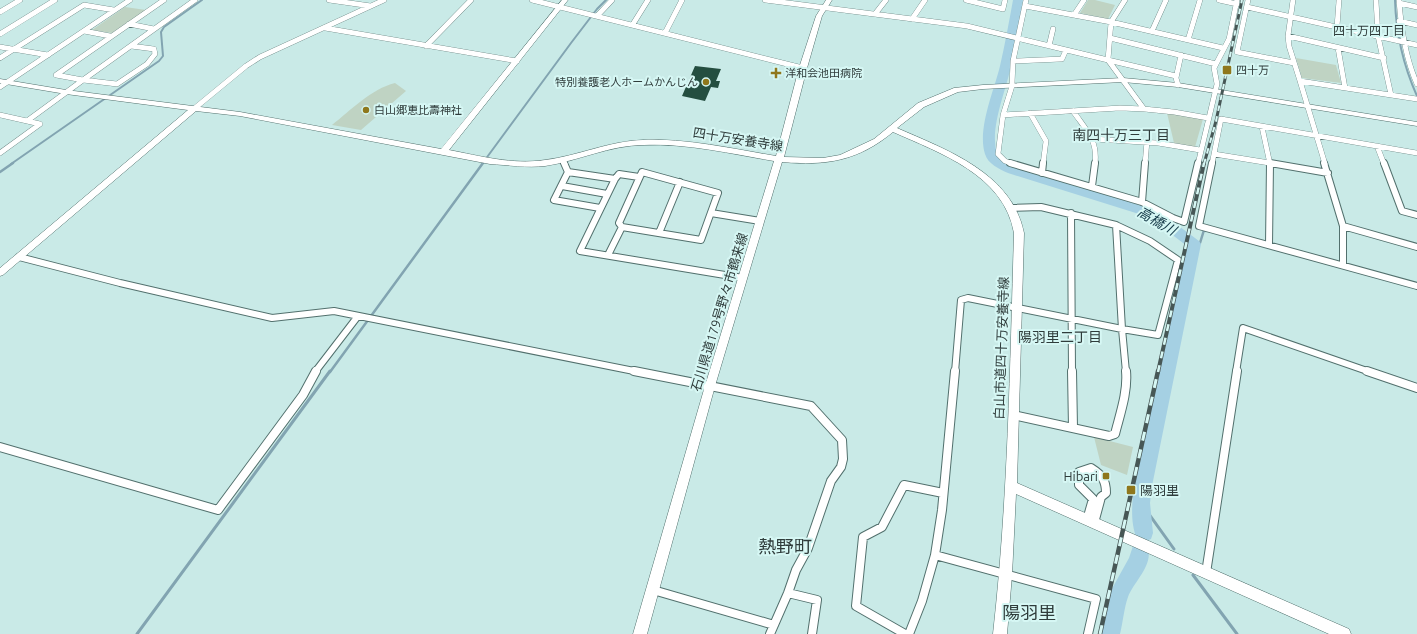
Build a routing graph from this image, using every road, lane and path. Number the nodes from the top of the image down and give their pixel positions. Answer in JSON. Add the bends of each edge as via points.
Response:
{"nodes":[{"id":1,"x":20,"y":0,"type":"edge"},
{"id":2,"x":53,"y":0,"type":"edge"},
{"id":3,"x":130,"y":0,"type":"edge"},
{"id":4,"x":164,"y":0,"type":"edge"},
{"id":5,"x":195,"y":0,"type":"edge"},
{"id":6,"x":329,"y":0,"type":"edge"},
{"id":7,"x":384,"y":0,"type":"edge"},
{"id":8,"x":471,"y":0,"type":"edge"},
{"id":9,"x":532,"y":0,"type":"edge"},
{"id":10,"x":565,"y":0,"type":"edge"},
{"id":11,"x":612,"y":0,"type":"edge"},
{"id":12,"x":648,"y":0,"type":"edge"},
{"id":13,"x":682,"y":0,"type":"edge"},
{"id":14,"x":765,"y":0,"type":"edge"},
{"id":15,"x":886,"y":0,"type":"edge"},
{"id":16,"x":925,"y":0,"type":"edge"},
{"id":17,"x":966,"y":0,"type":"edge"},
{"id":18,"x":1005,"y":0,"type":"edge"},
{"id":19,"x":1026,"y":0,"type":"edge"},
{"id":20,"x":1083,"y":0,"type":"edge"},
{"id":21,"x":1125,"y":0,"type":"edge"},
{"id":22,"x":1166,"y":0,"type":"edge"},
{"id":23,"x":1200,"y":0,"type":"edge"},
{"id":24,"x":1219,"y":0,"type":"edge"},
{"id":25,"x":1248,"y":0,"type":"edge"},
{"id":26,"x":1293,"y":0,"type":"edge"},
{"id":27,"x":1338,"y":0,"type":"edge"},
{"id":28,"x":1376,"y":0,"type":"edge"},
{"id":29,"x":1237,"y":2,"type":"edge"},
{"id":30,"x":1399,"y":2,"type":"edge"},
{"id":31,"x":826,"y":4,"type":"edge"},
{"id":32,"x":371,"y":6,"type":"junction"},
{"id":33,"x":1025,"y":6,"type":"junction"},
{"id":34,"x":559,"y":7,"type":"junction"},
{"id":35,"x":1247,"y":7,"type":"junction"},
{"id":36,"x":1417,"y":7,"type":"edge"},
{"id":37,"x":114,"y":10,"type":"junction"},
{"id":38,"x":0,"y":12,"type":"edge"},
{"id":39,"x":875,"y":14,"type":"junction"},
{"id":40,"x":594,"y":15,"type":"junction"},
{"id":41,"x":1074,"y":15,"type":"junction"},
{"id":42,"x":1291,"y":16,"type":"junction"},
{"id":43,"x":912,"y":19,"type":"junction"},
{"id":44,"x":1400,"y":21,"type":"junction"},
{"id":45,"x":1112,"y":22,"type":"junction"},
{"id":46,"x":129,"y":24,"type":"junction"},
{"id":47,"x":633,"y":24,"type":"junction"},
{"id":48,"x":1417,"y":25,"type":"edge"},
{"id":49,"x":1337,"y":27,"type":"junction"},
{"id":50,"x":324,"y":28,"type":"junction"},
{"id":51,"x":154,"y":29,"type":"junction"},
{"id":52,"x":1053,"y":29,"type":"dead end"},
{"id":53,"x":84,"y":31,"type":"junction"},
{"id":54,"x":1152,"y":32,"type":"junction"},
{"id":55,"x":665,"y":33,"type":"junction"},
{"id":56,"x":0,"y":34,"type":"edge"},
{"id":57,"x":110,"y":36,"type":"junction"},
{"id":58,"x":1288,"y":36,"type":"junction"},
{"id":59,"x":1378,"y":36,"type":"junction"},
{"id":60,"x":1017,"y":38,"type":"junction"},
{"id":61,"x":1110,"y":38,"type":"junction"},
{"id":62,"x":1188,"y":40,"type":"junction"},
{"id":63,"x":1400,"y":41,"type":"junction"},
{"id":64,"x":1417,"y":45,"type":"edge"},
{"id":65,"x":132,"y":46,"type":"junction"},
{"id":66,"x":426,"y":46,"type":"junction"},
{"id":67,"x":1049,"y":46,"type":"junction"},
{"id":68,"x":0,"y":47,"type":"edge"},
{"id":69,"x":1224,"y":48,"type":"junction"},
{"id":70,"x":1338,"y":48,"type":"junction"},
{"id":71,"x":15,"y":49,"type":"junction"},
{"id":72,"x":1066,"y":50,"type":"junction"},
{"id":73,"x":48,"y":55,"type":"junction"},
{"id":74,"x":1181,"y":55,"type":"junction"},
{"id":75,"x":0,"y":58,"type":"edge"},
{"id":76,"x":1384,"y":58,"type":"junction"},
{"id":77,"x":1108,"y":60,"type":"junction"},
{"id":78,"x":517,"y":61,"type":"junction"},
{"id":79,"x":1013,"y":61,"type":"junction"},
{"id":80,"x":1294,"y":63,"type":"junction"},
{"id":81,"x":1216,"y":64,"type":"junction"},
{"id":82,"x":803,"y":68,"type":"junction"},
{"id":83,"x":1176,"y":76,"type":"junction"},
{"id":84,"x":83,"y":80,"type":"junction"},
{"id":85,"x":1123,"y":80,"type":"junction"},
{"id":86,"x":1300,"y":81,"type":"junction"},
{"id":87,"x":4,"y":82,"type":"edge"},
{"id":88,"x":1417,"y":84,"type":"edge"},
{"id":89,"x":1178,"y":85,"type":"junction"},
{"id":90,"x":1008,"y":86,"type":"junction"},
{"id":91,"x":0,"y":87,"type":"edge"},
{"id":92,"x":1345,"y":88,"type":"junction"},
{"id":93,"x":1215,"y":91,"type":"junction"},
{"id":94,"x":66,"y":92,"type":"junction"},
{"id":95,"x":1391,"y":95,"type":"junction"},
{"id":96,"x":1417,"y":99,"type":"edge"},
{"id":97,"x":1308,"y":106,"type":"junction"},
{"id":98,"x":195,"y":108,"type":"junction"},
{"id":99,"x":1144,"y":109,"type":"junction"},
{"id":100,"x":1073,"y":111,"type":"junction"},
{"id":101,"x":1030,"y":113,"type":"junction"},
{"id":102,"x":1003,"y":115,"type":"junction"},
{"id":103,"x":3,"y":116,"type":"edge"},
{"id":104,"x":1208,"y":118,"type":"junction"},
{"id":105,"x":0,"y":120,"type":"edge"},
{"id":106,"x":27,"y":121,"type":"junction"},
{"id":107,"x":1417,"y":124,"type":"edge"},
{"id":108,"x":1262,"y":127,"type":"junction"},
{"id":109,"x":892,"y":129,"type":"junction"},
{"id":110,"x":1317,"y":136,"type":"junction"},
{"id":111,"x":1092,"y":138,"type":"junction"},
{"id":112,"x":1146,"y":141,"type":"junction"},
{"id":113,"x":1377,"y":146,"type":"junction"},
{"id":114,"x":1200,"y":150,"type":"junction"},
{"id":115,"x":443,"y":152,"type":"junction"},
{"id":116,"x":0,"y":153,"type":"edge"},
{"id":117,"x":1417,"y":153,"type":"edge"},
{"id":118,"x":1214,"y":154,"type":"junction"},
{"id":119,"x":780,"y":159,"type":"junction"},
{"id":120,"x":563,"y":160,"type":"junction"},
{"id":121,"x":1270,"y":164,"type":"junction"},
{"id":122,"x":568,"y":172,"type":"junction"},
{"id":123,"x":1042,"y":173,"type":"junction"},
{"id":124,"x":1328,"y":173,"type":"junction"},
{"id":125,"x":639,"y":177,"type":"junction"},
{"id":126,"x":615,"y":179,"type":"junction"},
{"id":127,"x":680,"y":182,"type":"junction"},
{"id":128,"x":562,"y":186,"type":"junction"},
{"id":129,"x":1092,"y":186,"type":"junction"},
{"id":130,"x":607,"y":194,"type":"junction"},
{"id":131,"x":1142,"y":202,"type":"junction"},
{"id":132,"x":600,"y":208,"type":"junction"},
{"id":133,"x":1011,"y":208,"type":"junction"},
{"id":134,"x":711,"y":213,"type":"junction"},
{"id":135,"x":1071,"y":213,"type":"junction"},
{"id":136,"x":1417,"y":215,"type":"edge"},
{"id":137,"x":760,"y":221,"type":"junction"},
{"id":138,"x":1116,"y":225,"type":"junction"},
{"id":139,"x":1343,"y":226,"type":"junction"},
{"id":140,"x":622,"y":227,"type":"junction"},
{"id":141,"x":659,"y":233,"type":"junction"},
{"id":142,"x":1269,"y":245,"type":"junction"},
{"id":143,"x":1417,"y":247,"type":"edge"},
{"id":144,"x":608,"y":255,"type":"junction"},
{"id":145,"x":19,"y":257,"type":"junction"},
{"id":146,"x":1343,"y":265,"type":"junction"},
{"id":147,"x":0,"y":272,"type":"edge"},
{"id":148,"x":743,"y":278,"type":"junction"},
{"id":149,"x":1417,"y":286,"type":"edge"},
{"id":150,"x":1016,"y":307,"type":"junction"},
{"id":151,"x":360,"y":317,"type":"junction"},
{"id":152,"x":1071,"y":318,"type":"junction"},
{"id":153,"x":1122,"y":329,"type":"junction"},
{"id":154,"x":710,"y":386,"type":"junction"},
{"id":155,"x":1417,"y":388,"type":"edge"},
{"id":156,"x":1013,"y":414,"type":"junction"},
{"id":157,"x":1073,"y":428,"type":"junction"},
{"id":158,"x":0,"y":447,"type":"edge"},
{"id":159,"x":1011,"y":486,"type":"junction"},
{"id":160,"x":943,"y":493,"type":"junction"},
{"id":161,"x":1091,"y":522,"type":"junction"},
{"id":162,"x":935,"y":555,"type":"junction"},
{"id":163,"x":1206,"y":573,"type":"junction"},
{"id":164,"x":1006,"y":575,"type":"junction"},
{"id":165,"x":652,"y":590,"type":"junction"},
{"id":166,"x":788,"y":593,"type":"junction"},
{"id":167,"x":772,"y":630,"type":"edge"},
{"id":168,"x":640,"y":634,"type":"edge"},
{"id":169,"x":812,"y":634,"type":"edge"},
{"id":170,"x":905,"y":634,"type":"edge"},
{"id":171,"x":909,"y":634,"type":"edge"},
{"id":172,"x":1000,"y":634,"type":"edge"},
{"id":173,"x":1088,"y":634,"type":"edge"},
{"id":174,"x":1344,"y":634,"type":"edge"}],
"edges":[{"from":1,"to":38,"type":"street"},
{"from":2,"to":56,"type":"street"},
{"from":3,"to":37,"type":"street"},
{"from":4,"to":46,"type":"street"},
{"from":5,"to":51,"type":"street"},
{"from":6,"to":32,"type":"street"},
{"from":7,"to":32,"type":"street"},
{"from":8,"to":66,"type":"street"},
{"from":9,"to":34,"type":"street"},
{"from":10,"to":34,"type":"street"},
{"from":11,"to":40,"type":"street"},
{"from":12,"to":47,"type":"street"},
{"from":13,"to":55,"type":"street"},
{"from":14,"to":31,"type":"street"},
{"from":15,"to":39,"type":"street"},
{"from":16,"to":43,"type":"street"},
{"from":17,"to":18,"type":"street","via":[[1003,9]]},
{"from":19,"to":33,"type":"street"},
{"from":20,"to":41,"type":"street"},
{"from":21,"to":45,"type":"street"},
{"from":22,"to":54,"type":"street"},
{"from":23,"to":62,"type":"street"},
{"from":24,"to":29,"type":"street"},
{"from":25,"to":35,"type":"street"},
{"from":26,"to":42,"type":"street"},
{"from":27,"to":49,"type":"street"},
{"from":28,"to":59,"type":"street"},
{"from":29,"to":69,"type":"street","via":[[1229,39]]},
{"from":30,"to":36,"type":"street"},
{"from":30,"to":44,"type":"street"},
{"from":31,"to":39,"type":"street"},
{"from":31,"to":82,"type":"street","name":"石川県道179号野々市鶴来線","via":[[819,16]]},
{"from":32,"to":50,"type":"street"},
{"from":33,"to":41,"type":"street"},
{"from":33,"to":60,"type":"street"},
{"from":34,"to":40,"type":"street"},
{"from":34,"to":78,"type":"street"},
{"from":35,"to":42,"type":"street"},
{"from":35,"to":80,"type":"street","via":[[1237,52]]},
{"from":37,"to":53,"type":"street"},
{"from":37,"to":71,"type":"street","via":[[84,5]]},
{"from":39,"to":43,"type":"street"},
{"from":40,"to":47,"type":"street"},
{"from":41,"to":45,"type":"street"},
{"from":42,"to":49,"type":"street"},
{"from":42,"to":58,"type":"street"},
{"from":43,"to":60,"type":"street","via":[[966,26]]},
{"from":44,"to":48,"type":"street"},
{"from":44,"to":63,"type":"street"},
{"from":45,"to":54,"type":"street"},
{"from":45,"to":61,"type":"street"},
{"from":46,"to":51,"type":"street"},
{"from":46,"to":57,"type":"street"},
{"from":47,"to":55,"type":"street"},
{"from":49,"to":59,"type":"street"},
{"from":50,"to":66,"type":"street"},
{"from":50,"to":98,"type":"street","via":[[260,57]]},
{"from":51,"to":65,"type":"street"},
{"from":52,"to":67,"type":"street"},
{"from":53,"to":57,"type":"street"},
{"from":53,"to":73,"type":"street"},
{"from":54,"to":62,"type":"street"},
{"from":55,"to":82,"type":"street"},
{"from":57,"to":84,"type":"street","via":[[56,75]]},
{"from":58,"to":70,"type":"street"},
{"from":58,"to":80,"type":"street"},
{"from":59,"to":63,"type":"street"},
{"from":59,"to":76,"type":"street"},
{"from":60,"to":67,"type":"street"},
{"from":60,"to":79,"type":"street"},
{"from":61,"to":74,"type":"street"},
{"from":61,"to":77,"type":"street"},
{"from":62,"to":69,"type":"street"},
{"from":63,"to":64,"type":"street"},
{"from":63,"to":88,"type":"street"},
{"from":65,"to":84,"type":"street"},
{"from":65,"to":84,"type":"street","via":[[154,49],[155,54],[147,64],[117,84]]},
{"from":66,"to":78,"type":"street"},
{"from":67,"to":72,"type":"street"},
{"from":68,"to":71,"type":"street"},
{"from":69,"to":81,"type":"street"},
{"from":70,"to":76,"type":"street"},
{"from":70,"to":92,"type":"street"},
{"from":71,"to":73,"type":"street"},
{"from":71,"to":75,"type":"street"},
{"from":72,"to":77,"type":"street"},
{"from":72,"to":79,"type":"street","via":[[1062,60]]},
{"from":73,"to":87,"type":"street"},
{"from":74,"to":81,"type":"street"},
{"from":74,"to":83,"type":"street"},
{"from":76,"to":95,"type":"street"},
{"from":77,"to":83,"type":"street"},
{"from":77,"to":85,"type":"street"},
{"from":78,"to":115,"type":"street"},
{"from":79,"to":90,"type":"street"},
{"from":80,"to":86,"type":"street"},
{"from":81,"to":93,"type":"street"},
{"from":82,"to":119,"type":"street","name":"石川県道179号野々市鶴来線"},
{"from":83,"to":89,"type":"street"},
{"from":84,"to":94,"type":"street"},
{"from":85,"to":89,"type":"street","name":"四十万安養寺線"},
{"from":85,"to":90,"type":"street","name":"四十万安養寺線"},
{"from":85,"to":99,"type":"street"},
{"from":86,"to":92,"type":"street"},
{"from":86,"to":97,"type":"street"},
{"from":87,"to":91,"type":"street"},
{"from":87,"to":94,"type":"street","name":"四十万安養寺線"},
{"from":89,"to":93,"type":"street","name":"四十万安養寺線"},
{"from":90,"to":102,"type":"street"},
{"from":90,"to":109,"type":"street","name":"四十万安養寺線","via":[[957,90],[932,99]]},
{"from":92,"to":95,"type":"street"},
{"from":93,"to":97,"type":"street","name":"四十万安養寺線"},
{"from":93,"to":104,"type":"street"},
{"from":94,"to":98,"type":"street","name":"四十万安養寺線"},
{"from":94,"to":106,"type":"street"},
{"from":95,"to":96,"type":"street"},
{"from":97,"to":107,"type":"street","name":"四十万安養寺線"},
{"from":97,"to":110,"type":"street"},
{"from":98,"to":115,"type":"street","name":"四十万安養寺線"},
{"from":98,"to":145,"type":"street"},
{"from":99,"to":100,"type":"street"},
{"from":99,"to":104,"type":"street"},
{"from":100,"to":101,"type":"street"},
{"from":100,"to":111,"type":"street"},
{"from":101,"to":102,"type":"street"},
{"from":101,"to":123,"type":"street","via":[[1046,141]]},
{"from":102,"to":123,"type":"street","via":[[998,154],[1005,161]]},
{"from":103,"to":105,"type":"street"},
{"from":103,"to":106,"type":"street"},
{"from":104,"to":114,"type":"street"},
{"from":106,"to":116,"type":"street","via":[[40,124]]},
{"from":108,"to":110,"type":"street"},
{"from":108,"to":118,"type":"street","via":[[1221,119]]},
{"from":108,"to":121,"type":"street"},
{"from":109,"to":119,"type":"street","name":"四十万安養寺線","via":[[868,146],[842,157],[800,161]]},
{"from":109,"to":133,"type":"street","name":"白山市道四十万安養寺線","via":[[969,166],[995,187]]},
{"from":110,"to":113,"type":"street"},
{"from":110,"to":124,"type":"street"},
{"from":111,"to":112,"type":"street"},
{"from":111,"to":129,"type":"street","via":[[1096,155]]},
{"from":112,"to":114,"type":"street"},
{"from":112,"to":131,"type":"street"},
{"from":113,"to":117,"type":"street"},
{"from":113,"to":136,"type":"street","via":[[1402,211]]},
{"from":114,"to":131,"type":"street","via":[[1184,222],[1171,219]]},
{"from":115,"to":120,"type":"street","name":"四十万安養寺線","via":[[522,164]]},
{"from":118,"to":121,"type":"street"},
{"from":118,"to":142,"type":"street","via":[[1199,226]]},
{"from":119,"to":120,"type":"street","name":"四十万安養寺線","via":[[690,145],[644,142],[624,144]]},
{"from":119,"to":137,"type":"street","name":"石川県道179号野々市鶴来線"},
{"from":120,"to":122,"type":"street"},
{"from":121,"to":124,"type":"street"},
{"from":121,"to":142,"type":"street"},
{"from":122,"to":126,"type":"street"},
{"from":122,"to":128,"type":"street"},
{"from":123,"to":129,"type":"street"},
{"from":124,"to":139,"type":"street"},
{"from":125,"to":126,"type":"street","via":[[619,174]]},
{"from":125,"to":127,"type":"street","via":[[642,172]]},
{"from":125,"to":140,"type":"street","via":[[619,223]]},
{"from":126,"to":130,"type":"street"},
{"from":127,"to":134,"type":"street","via":[[718,193]]},
{"from":127,"to":141,"type":"street"},
{"from":128,"to":130,"type":"street"},
{"from":128,"to":132,"type":"street","via":[[554,200]]},
{"from":129,"to":131,"type":"street"},
{"from":130,"to":132,"type":"street"},
{"from":132,"to":144,"type":"street","via":[[580,250]]},
{"from":133,"to":135,"type":"street","via":[[1041,207]]},
{"from":133,"to":150,"type":"street","name":"白山市道四十万安養寺線","via":[[1020,241]]},
{"from":134,"to":137,"type":"street"},
{"from":134,"to":141,"type":"street","via":[[701,240]]},
{"from":135,"to":138,"type":"street"},
{"from":135,"to":152,"type":"street"},
{"from":137,"to":148,"type":"street","name":"石川県道179号野々市鶴来線"},
{"from":138,"to":153,"type":"street"},
{"from":138,"to":153,"type":"street","via":[[1150,241],[1178,260],[1158,335]]},
{"from":139,"to":143,"type":"street"},
{"from":139,"to":146,"type":"street"},
{"from":140,"to":141,"type":"street"},
{"from":140,"to":144,"type":"street"},
{"from":142,"to":146,"type":"street"},
{"from":144,"to":148,"type":"street"},
{"from":145,"to":147,"type":"street"},
{"from":145,"to":151,"type":"street","via":[[272,318],[334,311]]},
{"from":146,"to":149,"type":"street"},
{"from":148,"to":154,"type":"street","name":"石川県道179号野々市鶴来線"},
{"from":150,"to":152,"type":"street"},
{"from":150,"to":156,"type":"street","name":"白山市道四十万安養寺線"},
{"from":150,"to":160,"type":"street","via":[[968,298],[961,300]]},
{"from":151,"to":154,"type":"street"},
{"from":151,"to":158,"type":"street","via":[[312,376],[303,395],[218,510]]},
{"from":152,"to":153,"type":"street"},
{"from":152,"to":157,"type":"street"},
{"from":153,"to":157,"type":"street","via":[[1127,378],[1115,434],[1108,436]]},
{"from":154,"to":165,"type":"street","name":"石川県道179号野々市鶴来線"},
{"from":154,"to":166,"type":"street","via":[[811,406],[842,440],[841,466],[831,481]]},
{"from":155,"to":163,"type":"street","via":[[1243,328]]},
{"from":156,"to":157,"type":"street"},
{"from":156,"to":159,"type":"street","name":"白山市道四十万安養寺線"},
{"from":159,"to":161,"type":"street"},
{"from":159,"to":164,"type":"street","name":"白山市道四十万安養寺線"},
{"from":160,"to":162,"type":"street"},
{"from":160,"to":170,"type":"street","via":[[904,484],[882,528],[863,537],[856,606]]},
{"from":161,"to":161,"type":"street","via":[[1093,499],[1079,485],[1079,472],[1091,468],[1102,474],[1107,482],[1106,493],[1101,498]]},
{"from":161,"to":163,"type":"street"},
{"from":162,"to":164,"type":"street"},
{"from":162,"to":171,"type":"street","via":[[922,601]]},
{"from":163,"to":174,"type":"street"},
{"from":164,"to":172,"type":"street","name":"白山市道四十万安養寺線"},
{"from":164,"to":173,"type":"street","via":[[1096,599]]},
{"from":165,"to":167,"type":"street","via":[[722,609]]},
{"from":165,"to":168,"type":"street","name":"石川県道179号野々市鶴来線"},
{"from":166,"to":167,"type":"street"},
{"from":166,"to":169,"type":"street","via":[[817,600]]}]}
